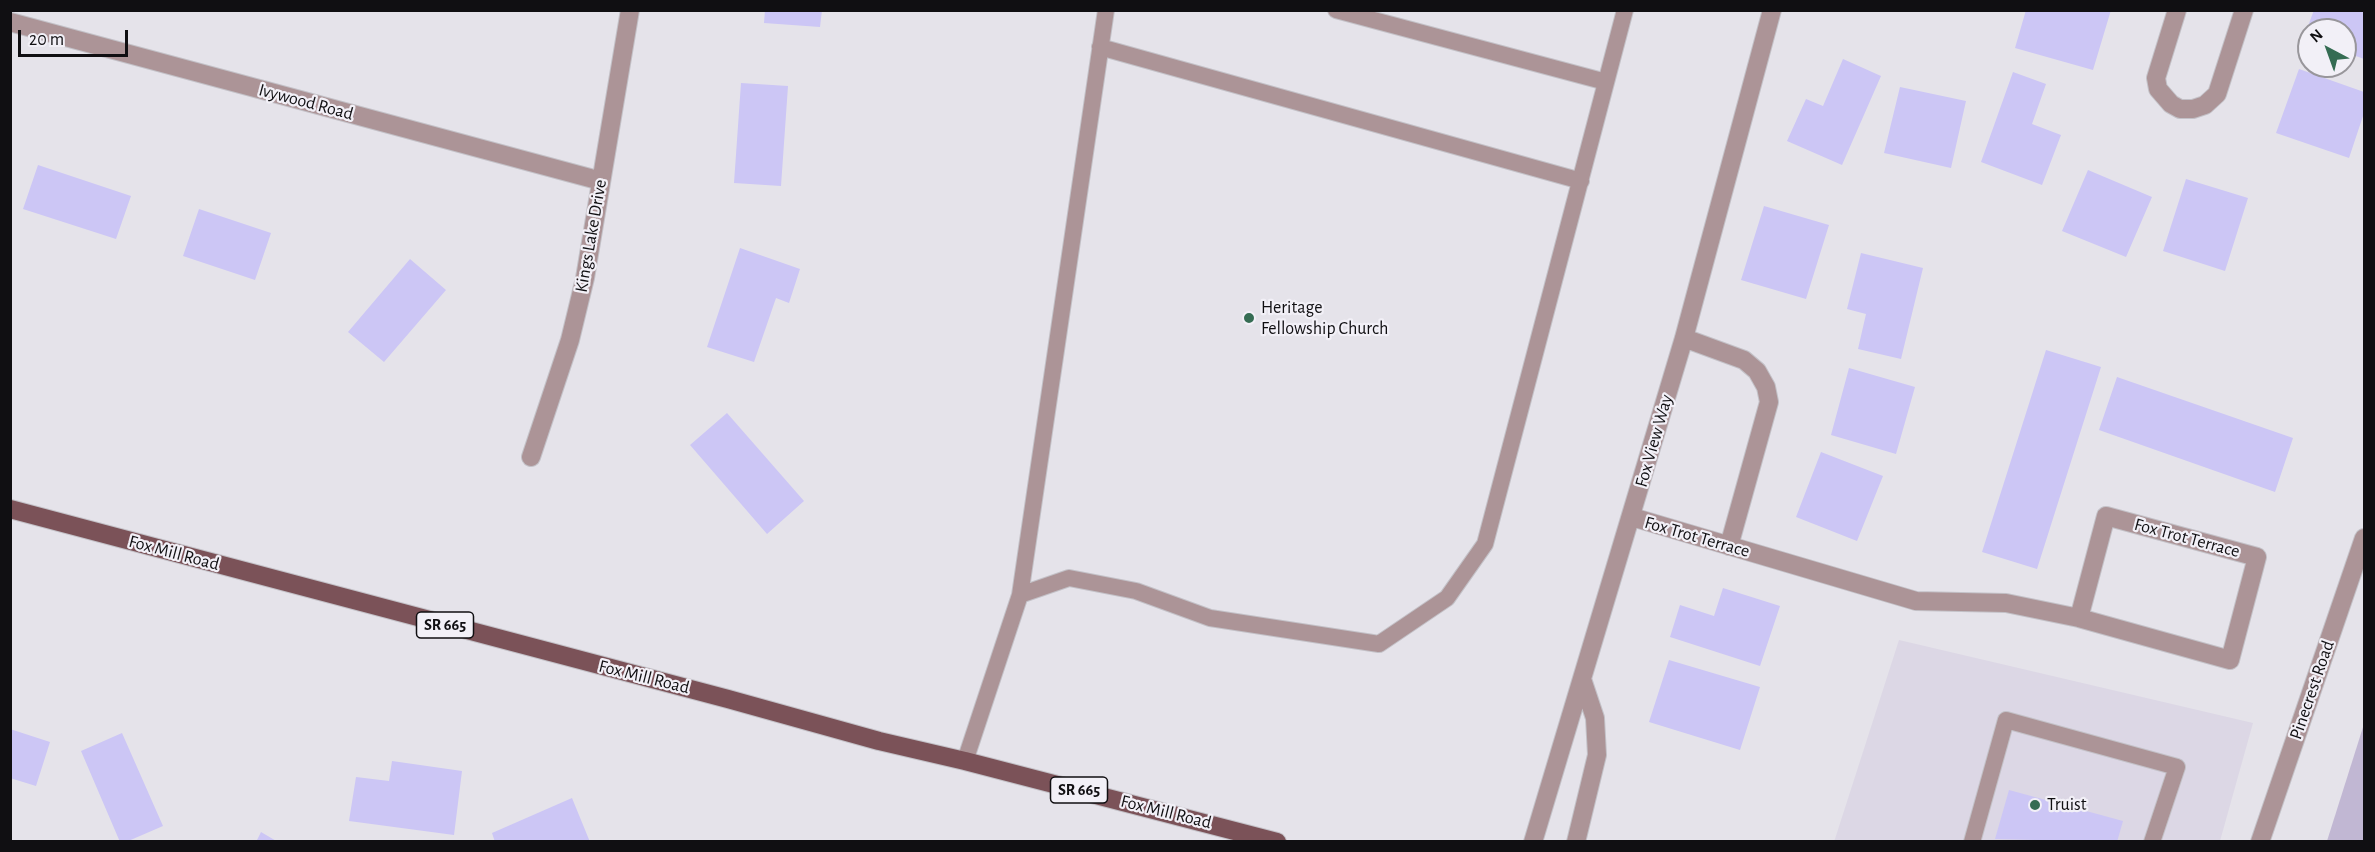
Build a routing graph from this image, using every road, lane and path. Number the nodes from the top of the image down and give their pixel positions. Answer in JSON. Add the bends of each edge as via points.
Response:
{"nodes":[{"id":1,"x":630,"y":10,"type":"edge"},
{"id":2,"x":1106,"y":10,"type":"edge"},
{"id":3,"x":1336,"y":10,"type":"edge"},
{"id":4,"x":1625,"y":10,"type":"edge"},
{"id":5,"x":1772,"y":10,"type":"edge"},
{"id":6,"x":2177,"y":10,"type":"edge"},
{"id":7,"x":2244,"y":10,"type":"edge"},
{"id":8,"x":10,"y":22,"type":"edge"},
{"id":9,"x":1100,"y":47,"type":"junction"},
{"id":10,"x":1606,"y":82,"type":"junction"},
{"id":11,"x":1581,"y":181,"type":"junction"},
{"id":12,"x":601,"y":182,"type":"junction"},
{"id":13,"x":1684,"y":338,"type":"junction"},
{"id":14,"x":531,"y":457,"type":"dead end"},
{"id":15,"x":10,"y":509,"type":"edge"},
{"id":16,"x":1632,"y":517,"type":"junction"},
{"id":17,"x":2364,"y":537,"type":"edge"},
{"id":18,"x":1728,"y":546,"type":"junction"},
{"id":19,"x":1020,"y":595,"type":"junction"},
{"id":20,"x":2079,"y":618,"type":"junction"},
{"id":21,"x":1583,"y":682,"type":"junction"},
{"id":22,"x":964,"y":760,"type":"junction"},
{"id":23,"x":1277,"y":842,"type":"edge"},
{"id":24,"x":1533,"y":842,"type":"edge"},
{"id":25,"x":1576,"y":842,"type":"edge"},
{"id":26,"x":1972,"y":842,"type":"edge"},
{"id":27,"x":2152,"y":842,"type":"edge"},
{"id":28,"x":2260,"y":842,"type":"edge"}],
"edges":[{"from":1,"to":12,"type":"street","name":"Kings Lake Drive"},
{"from":2,"to":9,"type":"lane"},
{"from":3,"to":10,"type":"lane"},
{"from":4,"to":10,"type":"lane"},
{"from":5,"to":13,"type":"street","name":"Fox View Way"},
{"from":6,"to":7,"type":"street","via":[[2156,78],[2158,90],[2180,109],[2205,105],[2217,94]]},
{"from":8,"to":12,"type":"street","name":"Ivywood Road"},
{"from":9,"to":11,"type":"lane"},
{"from":9,"to":19,"type":"lane"},
{"from":10,"to":11,"type":"lane"},
{"from":11,"to":19,"type":"lane","via":[[1485,544],[1448,598],[1379,644],[1210,618],[1136,591],[1069,578]]},
{"from":12,"to":14,"type":"street","name":"Kings Lake Drive","via":[[575,319]]},
{"from":13,"to":16,"type":"street","name":"Fox View Way"},
{"from":13,"to":18,"type":"street","via":[[1744,360],[1757,371],[1766,387],[1769,402]]},
{"from":15,"to":22,"type":"main road","name":"Fox Mill Road","number":"SR 665","via":[[879,741]]},
{"from":16,"to":18,"type":"street","name":"Fox Trot Terrace"},
{"from":16,"to":21,"type":"street","name":"Fox View Way"},
{"from":17,"to":28,"type":"street","name":"Pinecrest Road"},
{"from":18,"to":20,"type":"street","name":"Fox Trot Terrace","via":[[1916,601],[2006,603]]},
{"from":19,"to":22,"type":"lane"},
{"from":20,"to":20,"type":"street","name":"Fox Trot Terrace","via":[[2106,516],[2257,558],[2230,660]]},
{"from":21,"to":24,"type":"street","name":"Fox View Way"},
{"from":21,"to":25,"type":"street","via":[[1595,718],[1597,755]]},
{"from":22,"to":23,"type":"main road","name":"Fox Mill Road","number":"SR 665"},
{"from":26,"to":27,"type":"lane","via":[[2006,720],[2177,767]]}]}
